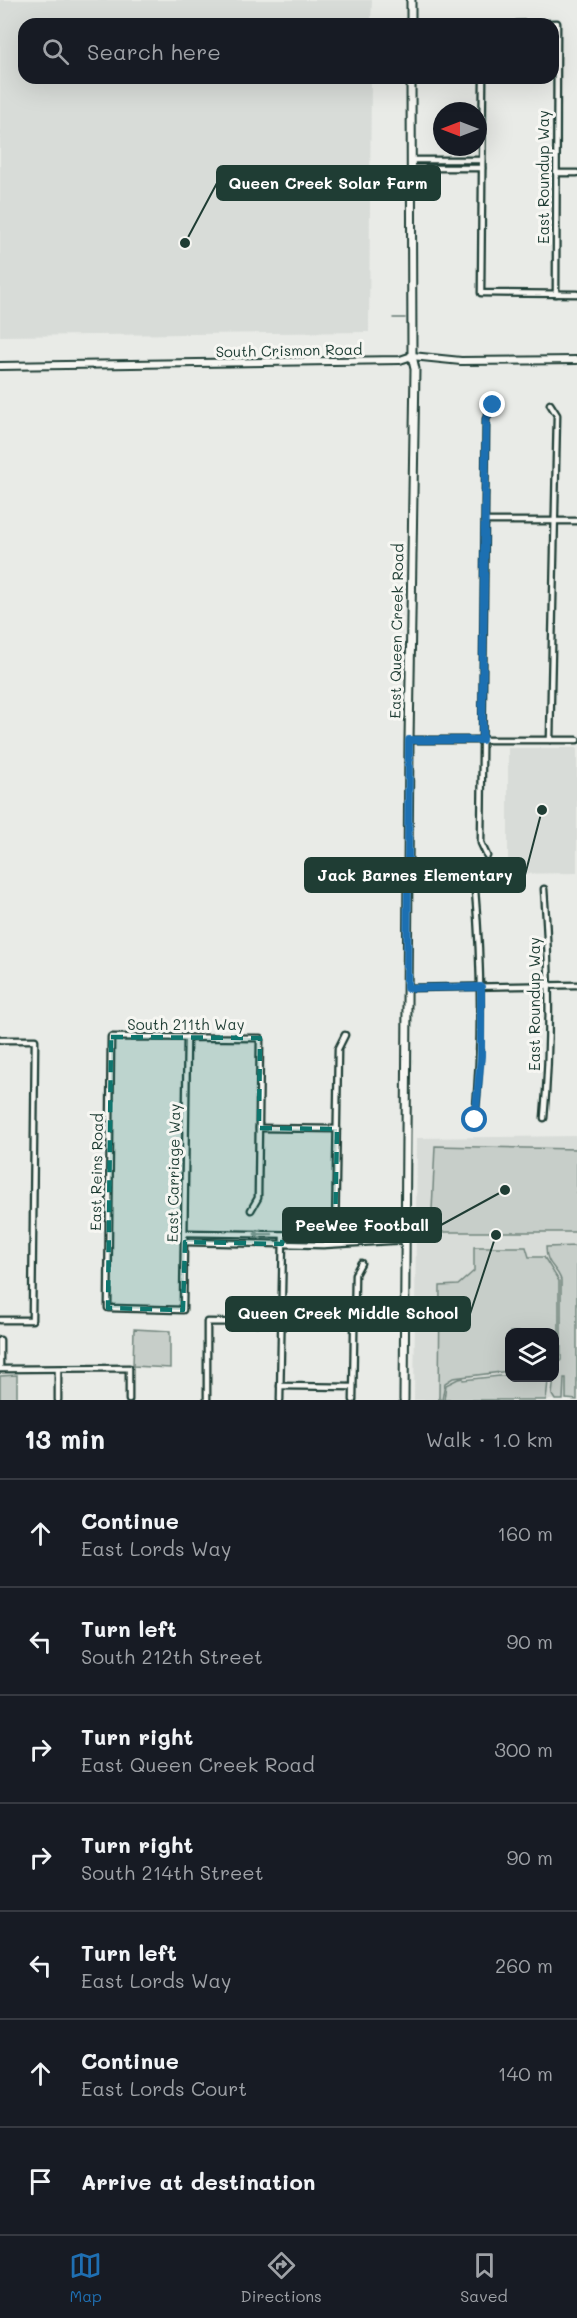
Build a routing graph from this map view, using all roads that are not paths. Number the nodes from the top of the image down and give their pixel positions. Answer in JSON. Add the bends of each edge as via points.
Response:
{"nodes":[{"id":1,"x":411,"y":0,"type":"edge"},
{"id":2,"x":411,"y":18,"type":"edge"},
{"id":3,"x":411,"y":84,"type":"edge"},
{"id":4,"x":483,"y":84,"type":"edge"},
{"id":5,"x":556,"y":84,"type":"edge"},
{"id":6,"x":411,"y":160,"type":"junction"},
{"id":7,"x":482,"y":160,"type":"junction"},
{"id":8,"x":411,"y":168,"type":"junction"},
{"id":9,"x":482,"y":168,"type":"junction"},
{"id":10,"x":556,"y":173,"type":"junction"},
{"id":11,"x":577,"y":173,"type":"edge"},
{"id":12,"x":555,"y":294,"type":"junction"},
{"id":13,"x":577,"y":294,"type":"edge"},
{"id":14,"x":412,"y":356,"type":"junction"},
{"id":15,"x":577,"y":360,"type":"edge"},
{"id":16,"x":0,"y":366,"type":"edge"},
{"id":17,"x":550,"y":404,"type":"dead end"},
{"id":18,"x":493,"y":405,"type":"dead end"},
{"id":19,"x":485,"y":521,"type":"junction"},
{"id":20,"x":556,"y":521,"type":"junction"},
{"id":21,"x":577,"y":521,"type":"edge"},
{"id":22,"x":409,"y":740,"type":"junction"},
{"id":23,"x":482,"y":740,"type":"junction"},
{"id":24,"x":550,"y":740,"type":"junction"},
{"id":25,"x":577,"y":740,"type":"edge"},
{"id":26,"x":487,"y":856,"type":"dead end"},
{"id":27,"x":544,"y":889,"type":"dead end"},
{"id":28,"x":475,"y":891,"type":"dead end"},
{"id":29,"x":550,"y":985,"type":"junction"},
{"id":30,"x":577,"y":985,"type":"edge"},
{"id":31,"x":481,"y":987,"type":"junction"},
{"id":32,"x":407,"y":988,"type":"junction"},
{"id":33,"x":345,"y":1035,"type":"dead end"},
{"id":34,"x":111,"y":1037,"type":"joint"},
{"id":35,"x":187,"y":1037,"type":"junction"},
{"id":36,"x":0,"y":1040,"type":"edge"},
{"id":37,"x":544,"y":1118,"type":"dead end"},
{"id":38,"x":475,"y":1120,"type":"dead end"},
{"id":39,"x":259,"y":1128,"type":"junction"},
{"id":40,"x":337,"y":1129,"type":"junction"},
{"id":41,"x":251,"y":1210,"type":"dead end"},
{"id":42,"x":405,"y":1231,"type":"junction"},
{"id":43,"x":185,"y":1233,"type":"junction"},
{"id":44,"x":283,"y":1235,"type":"junction"},
{"id":45,"x":335,"y":1235,"type":"junction"},
{"id":46,"x":405,"y":1240,"type":"junction"},
{"id":47,"x":185,"y":1242,"type":"junction"},
{"id":48,"x":282,"y":1244,"type":"junction"},
{"id":49,"x":334,"y":1244,"type":"junction"},
{"id":50,"x":361,"y":1263,"type":"dead end"},
{"id":51,"x":183,"y":1310,"type":"joint"},
{"id":52,"x":0,"y":1320,"type":"edge"},
{"id":53,"x":281,"y":1323,"type":"junction"},
{"id":54,"x":0,"y":1340,"type":"edge"},
{"id":55,"x":0,"y":1369,"type":"edge"},
{"id":56,"x":58,"y":1369,"type":"junction"},
{"id":57,"x":280,"y":1386,"type":"junction"},
{"id":58,"x":354,"y":1387,"type":"junction"},
{"id":59,"x":58,"y":1400,"type":"edge"},
{"id":60,"x":129,"y":1400,"type":"edge"},
{"id":61,"x":207,"y":1400,"type":"edge"},
{"id":62,"x":280,"y":1400,"type":"edge"},
{"id":63,"x":353,"y":1400,"type":"edge"},
{"id":64,"x":404,"y":1400,"type":"edge"}],
"edges":[{"from":1,"to":2,"type":"main road"},
{"from":3,"to":6,"type":"main road","name":"East Queen Creek Road"},
{"from":4,"to":7,"type":"street"},
{"from":5,"to":10,"type":"street","name":"East Roundup Way"},
{"from":6,"to":7,"type":"street"},
{"from":6,"to":8,"type":"main road","name":"East Queen Creek Road"},
{"from":7,"to":9,"type":"street"},
{"from":8,"to":9,"type":"street"},
{"from":8,"to":14,"type":"main road","name":"East Queen Creek Road"},
{"from":9,"to":12,"type":"street","via":[[481,292]]},
{"from":10,"to":11,"type":"street"},
{"from":10,"to":12,"type":"street","name":"East Roundup Way"},
{"from":12,"to":13,"type":"street"},
{"from":14,"to":15,"type":"street","name":"South Crismon Road","via":[[460,361]]},
{"from":14,"to":16,"type":"street","name":"South Crismon Road","via":[[399,360]]},
{"from":14,"to":22,"type":"main road","name":"East Queen Creek Road"},
{"from":17,"to":20,"type":"street","via":[[557,415]]},
{"from":18,"to":19,"type":"street","via":[[486,419]]},
{"from":19,"to":20,"type":"street"},
{"from":19,"to":23,"type":"street"},
{"from":20,"to":21,"type":"street"},
{"from":20,"to":24,"type":"street"},
{"from":22,"to":23,"type":"street"},
{"from":22,"to":32,"type":"main road","name":"East Queen Creek Road"},
{"from":23,"to":24,"type":"street"},
{"from":23,"to":26,"type":"street","via":[[481,843]]},
{"from":24,"to":25,"type":"street"},
{"from":27,"to":29,"type":"street","name":"East Roundup Way"},
{"from":28,"to":31,"type":"street"},
{"from":29,"to":30,"type":"street"},
{"from":29,"to":31,"type":"street"},
{"from":29,"to":37,"type":"street","name":"East Roundup Way"},
{"from":31,"to":32,"type":"street"},
{"from":31,"to":38,"type":"street","via":[[481,1056]]},
{"from":32,"to":42,"type":"main road","name":"East Queen Creek Road"},
{"from":33,"to":40,"type":"street","via":[[338,1049]]},
{"from":34,"to":35,"type":"street","name":"South 211th Way"},
{"from":34,"to":51,"type":"street","name":"East Reins Road","via":[[108,1308]]},
{"from":35,"to":39,"type":"street","name":"South 211th Way","via":[[260,1038]]},
{"from":35,"to":43,"type":"street","name":"East Carriage Way"},
{"from":36,"to":52,"type":"street","via":[[35,1040],[32,1320]]},
{"from":39,"to":40,"type":"street"},
{"from":39,"to":41,"type":"street","via":[[258,1198]]},
{"from":40,"to":45,"type":"street"},
{"from":42,"to":45,"type":"street"},
{"from":42,"to":46,"type":"main road","name":"East Queen Creek Road"},
{"from":44,"to":43,"type":"street","one_way":true},
{"from":43,"to":47,"type":"street","name":"East Carriage Way"},
{"from":44,"to":45,"type":"street"},
{"from":44,"to":48,"type":"street"},
{"from":45,"to":49,"type":"street"},
{"from":46,"to":49,"type":"street"},
{"from":46,"to":64,"type":"main road","name":"East Queen Creek Road"},
{"from":47,"to":48,"type":"street"},
{"from":47,"to":51,"type":"street","name":"East Carriage Way"},
{"from":48,"to":49,"type":"street"},
{"from":48,"to":53,"type":"street"},
{"from":50,"to":58,"type":"street","via":[[355,1274]]},
{"from":53,"to":57,"type":"street"},
{"from":53,"to":61,"type":"street","via":[[207,1322]]},
{"from":54,"to":55,"type":"street"},
{"from":55,"to":56,"type":"street"},
{"from":56,"to":59,"type":"street"},
{"from":56,"to":60,"type":"street","via":[[129,1368]]},
{"from":57,"to":58,"type":"street"},
{"from":57,"to":62,"type":"street"},
{"from":58,"to":63,"type":"street"}]}
